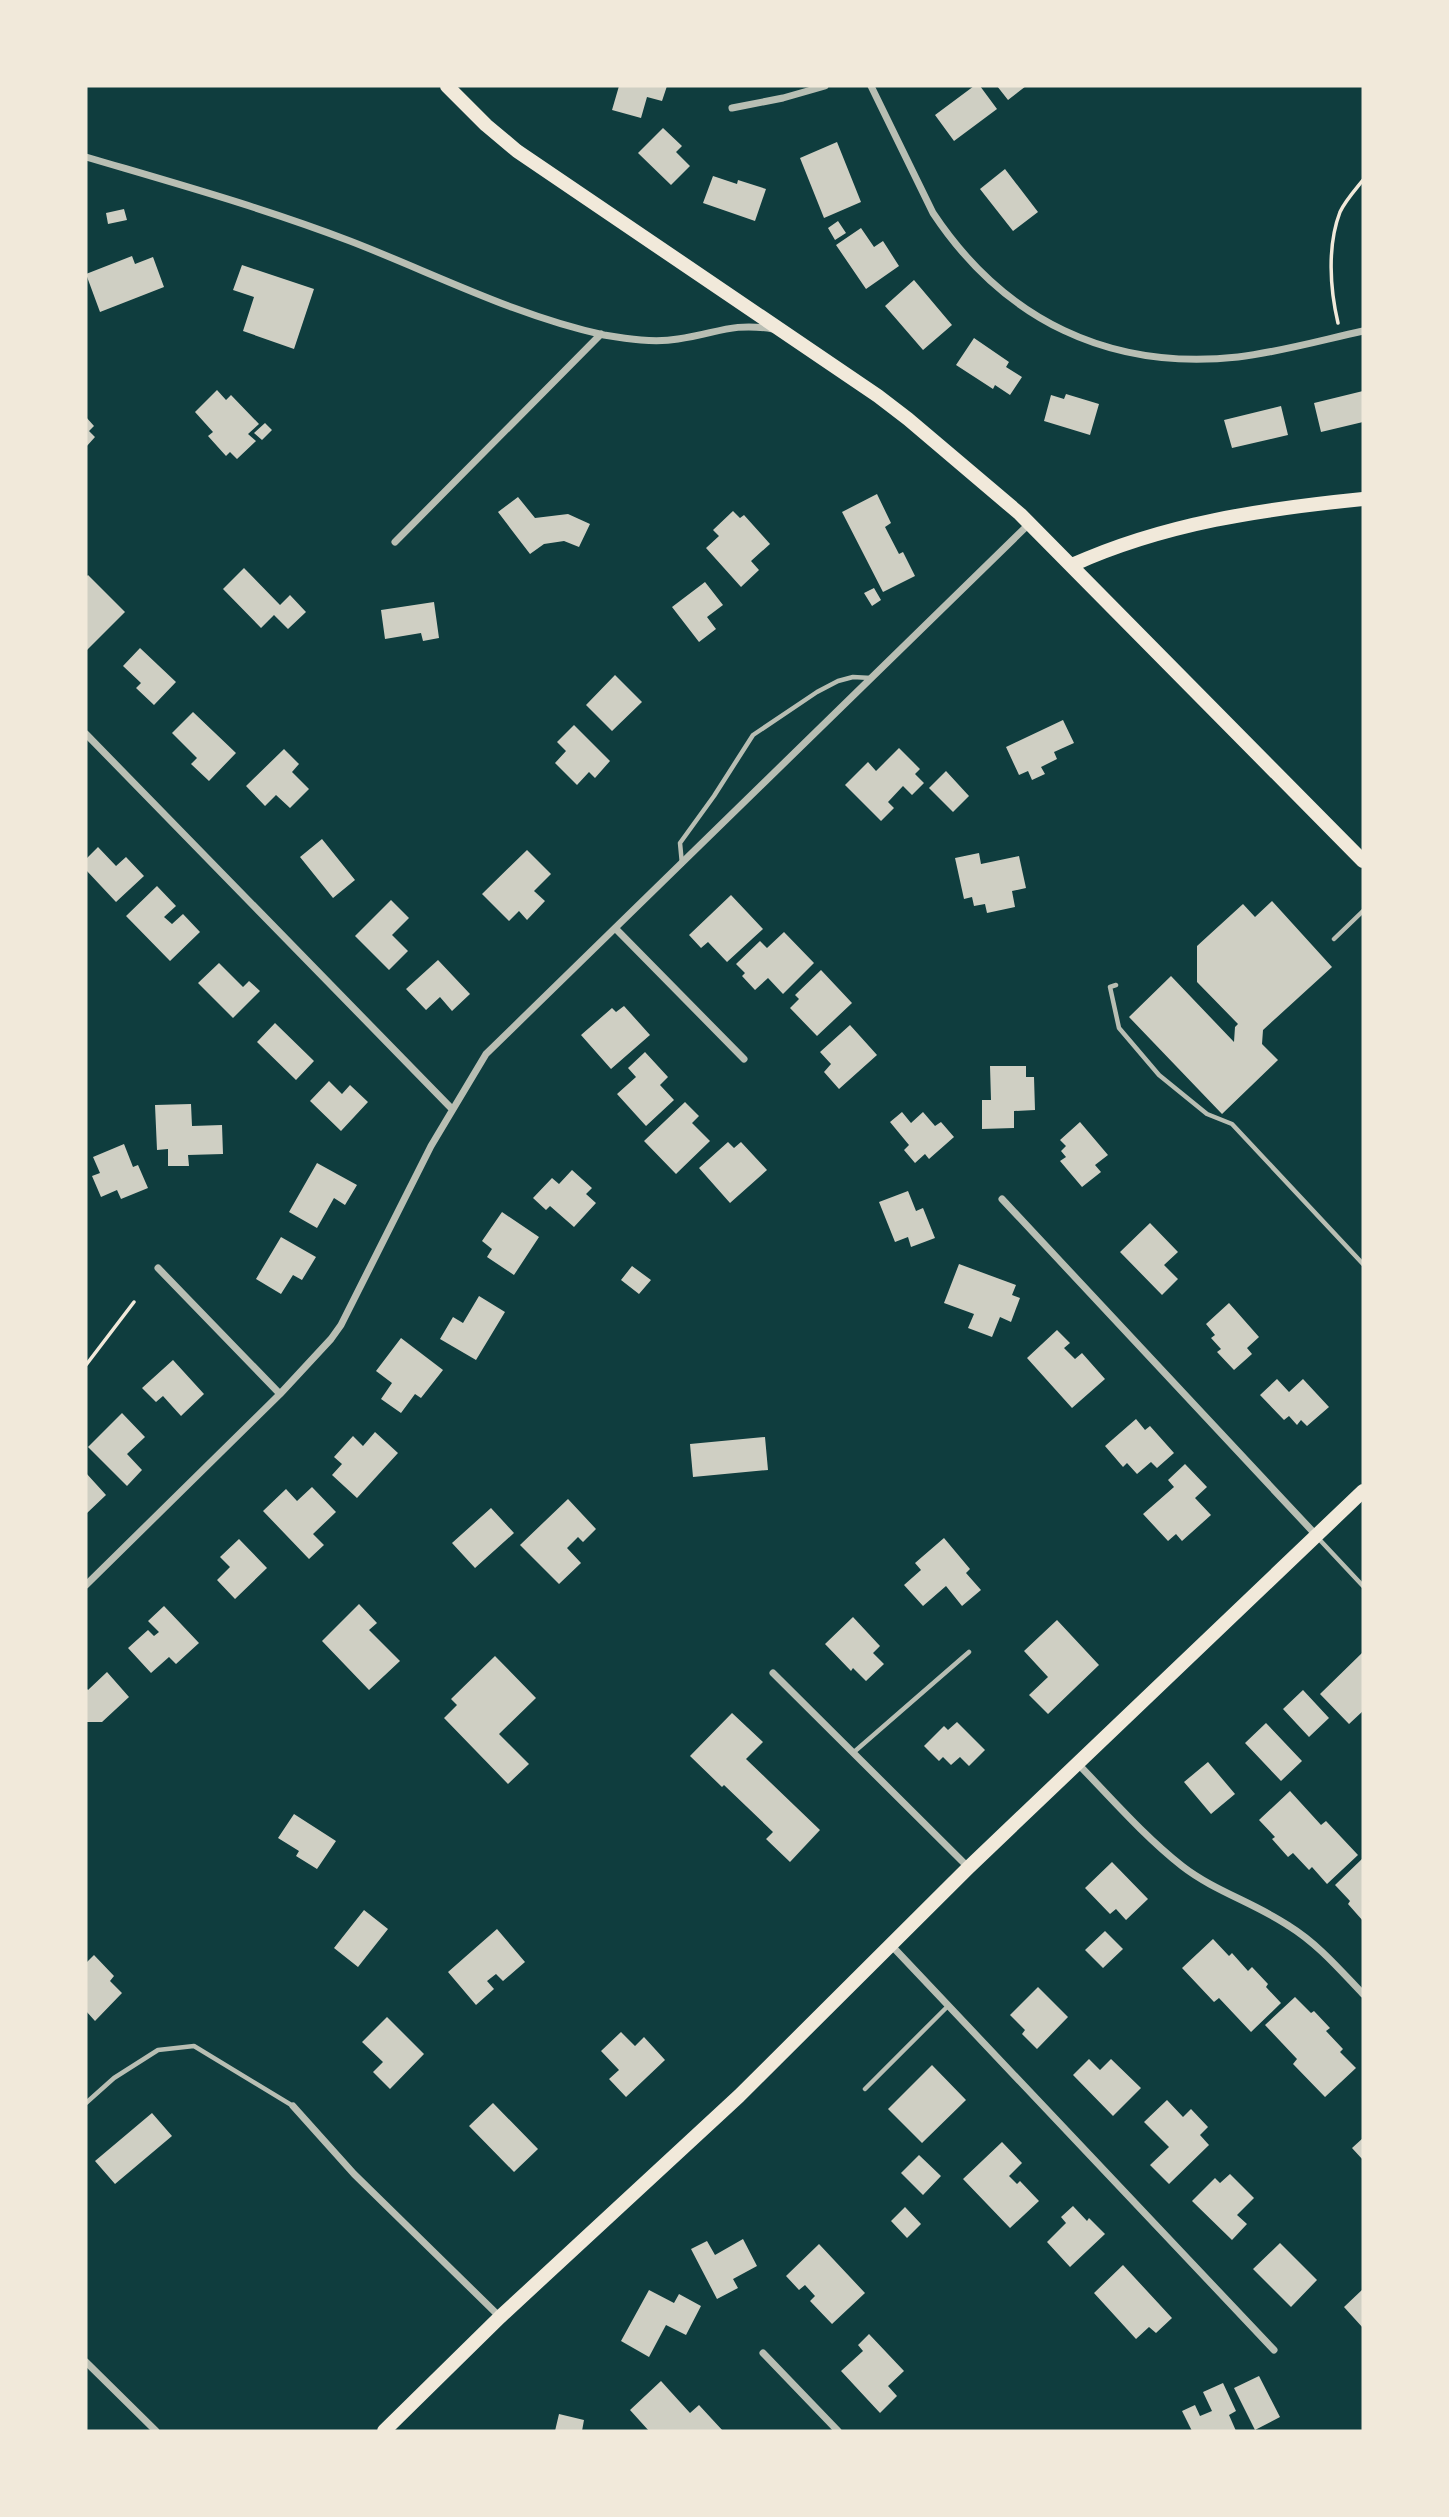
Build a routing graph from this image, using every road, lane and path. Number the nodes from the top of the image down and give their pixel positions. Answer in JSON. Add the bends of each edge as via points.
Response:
{"nodes":[{"id":1,"x":447,"y":86,"type":"edge"},
{"id":2,"x":825,"y":86,"type":"edge"},
{"id":3,"x":871,"y":86,"type":"edge"},
{"id":4,"x":732,"y":108,"type":"dead end"},
{"id":5,"x":86,"y":157,"type":"edge"},
{"id":6,"x":1363,"y":180,"type":"edge"},
{"id":7,"x":780,"y":330,"type":"junction"},
{"id":8,"x":1363,"y":331,"type":"edge"},
{"id":9,"x":601,"y":334,"type":"junction"},
{"id":10,"x":1340,"y":336,"type":"junction"},
{"id":11,"x":1363,"y":499,"type":"edge"},
{"id":12,"x":1028,"y":524,"type":"junction"},
{"id":13,"x":395,"y":542,"type":"dead end"},
{"id":14,"x":1072,"y":565,"type":"junction"},
{"id":15,"x":872,"y":678,"type":"junction"},
{"id":16,"x":86,"y":734,"type":"edge"},
{"id":17,"x":1363,"y":861,"type":"edge"},
{"id":18,"x":682,"y":864,"type":"junction"},
{"id":19,"x":1363,"y":911,"type":"edge"},
{"id":20,"x":616,"y":929,"type":"junction"},
{"id":21,"x":1334,"y":939,"type":"dead end"},
{"id":22,"x":1116,"y":985,"type":"dead end"},
{"id":23,"x":744,"y":1059,"type":"dead end"},
{"id":24,"x":452,"y":1109,"type":"junction"},
{"id":25,"x":1002,"y":1199,"type":"dead end"},
{"id":26,"x":1363,"y":1264,"type":"edge"},
{"id":27,"x":158,"y":1268,"type":"dead end"},
{"id":28,"x":134,"y":1302,"type":"dead end"},
{"id":29,"x":86,"y":1365,"type":"edge"},
{"id":30,"x":280,"y":1394,"type":"junction"},
{"id":31,"x":1363,"y":1491,"type":"edge"},
{"id":32,"x":1316,"y":1535,"type":"junction"},
{"id":33,"x":86,"y":1585,"type":"edge"},
{"id":34,"x":1363,"y":1586,"type":"edge"},
{"id":35,"x":969,"y":1652,"type":"dead end"},
{"id":36,"x":773,"y":1673,"type":"dead end"},
{"id":37,"x":854,"y":1752,"type":"junction"},
{"id":38,"x":1079,"y":1765,"type":"junction"},
{"id":39,"x":968,"y":1868,"type":"junction"},
{"id":40,"x":891,"y":1945,"type":"junction"},
{"id":41,"x":1363,"y":1994,"type":"edge"},
{"id":42,"x":948,"y":2006,"type":"junction"},
{"id":43,"x":865,"y":2089,"type":"dead end"},
{"id":44,"x":86,"y":2103,"type":"edge"},
{"id":45,"x":293,"y":2106,"type":"joint"},
{"id":46,"x":500,"y":2317,"type":"junction"},
{"id":47,"x":1274,"y":2350,"type":"dead end"},
{"id":48,"x":763,"y":2353,"type":"dead end"},
{"id":49,"x":86,"y":2362,"type":"edge"},
{"id":50,"x":156,"y":2431,"type":"edge"},
{"id":51,"x":384,"y":2431,"type":"edge"},
{"id":52,"x":838,"y":2431,"type":"edge"}],
"edges":[{"from":1,"to":7,"type":"main road","via":[[517,151]]},
{"from":2,"to":4,"type":"street"},
{"from":3,"to":10,"type":"street","via":[[946,232],[995,286],[1048,322],[1120,350],[1195,359],[1240,357]]},
{"from":5,"to":9,"type":"street","via":[[347,240],[525,311]]},
{"from":6,"to":10,"type":"path","via":[[1341,211],[1333,241],[1331,278]]},
{"from":7,"to":9,"type":"street","via":[[724,328],[678,339],[631,340]]},
{"from":7,"to":12,"type":"main road","via":[[908,419]]},
{"from":8,"to":10,"type":"street"},
{"from":9,"to":13,"type":"street"},
{"from":11,"to":14,"type":"main road","via":[[1229,516],[1114,546]]},
{"from":12,"to":14,"type":"main road"},
{"from":12,"to":15,"type":"street"},
{"from":14,"to":17,"type":"main road"},
{"from":15,"to":18,"type":"street"},
{"from":15,"to":18,"type":"lane","via":[[838,681],[753,735],[680,843]]},
{"from":16,"to":24,"type":"street"},
{"from":18,"to":20,"type":"street"},
{"from":19,"to":21,"type":"lane"},
{"from":20,"to":23,"type":"street"},
{"from":20,"to":24,"type":"street","via":[[486,1054]]},
{"from":22,"to":26,"type":"lane","via":[[1110,987],[1119,1028],[1159,1075],[1208,1114],[1233,1124]]},
{"from":24,"to":30,"type":"street","via":[[341,1325]]},
{"from":25,"to":32,"type":"street"},
{"from":27,"to":30,"type":"street"},
{"from":28,"to":29,"type":"path"},
{"from":30,"to":33,"type":"street"},
{"from":31,"to":32,"type":"main road"},
{"from":32,"to":34,"type":"lane"},
{"from":32,"to":38,"type":"main road"},
{"from":35,"to":37,"type":"lane"},
{"from":36,"to":37,"type":"street"},
{"from":37,"to":39,"type":"street"},
{"from":38,"to":39,"type":"main road"},
{"from":38,"to":41,"type":"street","via":[[1183,1867],[1292,1927]]},
{"from":39,"to":40,"type":"main road"},
{"from":40,"to":42,"type":"street"},
{"from":40,"to":46,"type":"main road","via":[[739,2096]]},
{"from":42,"to":43,"type":"lane"},
{"from":42,"to":47,"type":"street"},
{"from":44,"to":45,"type":"lane","via":[[114,2078],[158,2050],[194,2046]]},
{"from":45,"to":46,"type":"street","via":[[354,2174]]},
{"from":46,"to":51,"type":"main road"},
{"from":48,"to":52,"type":"street"},
{"from":49,"to":50,"type":"street"}]}
